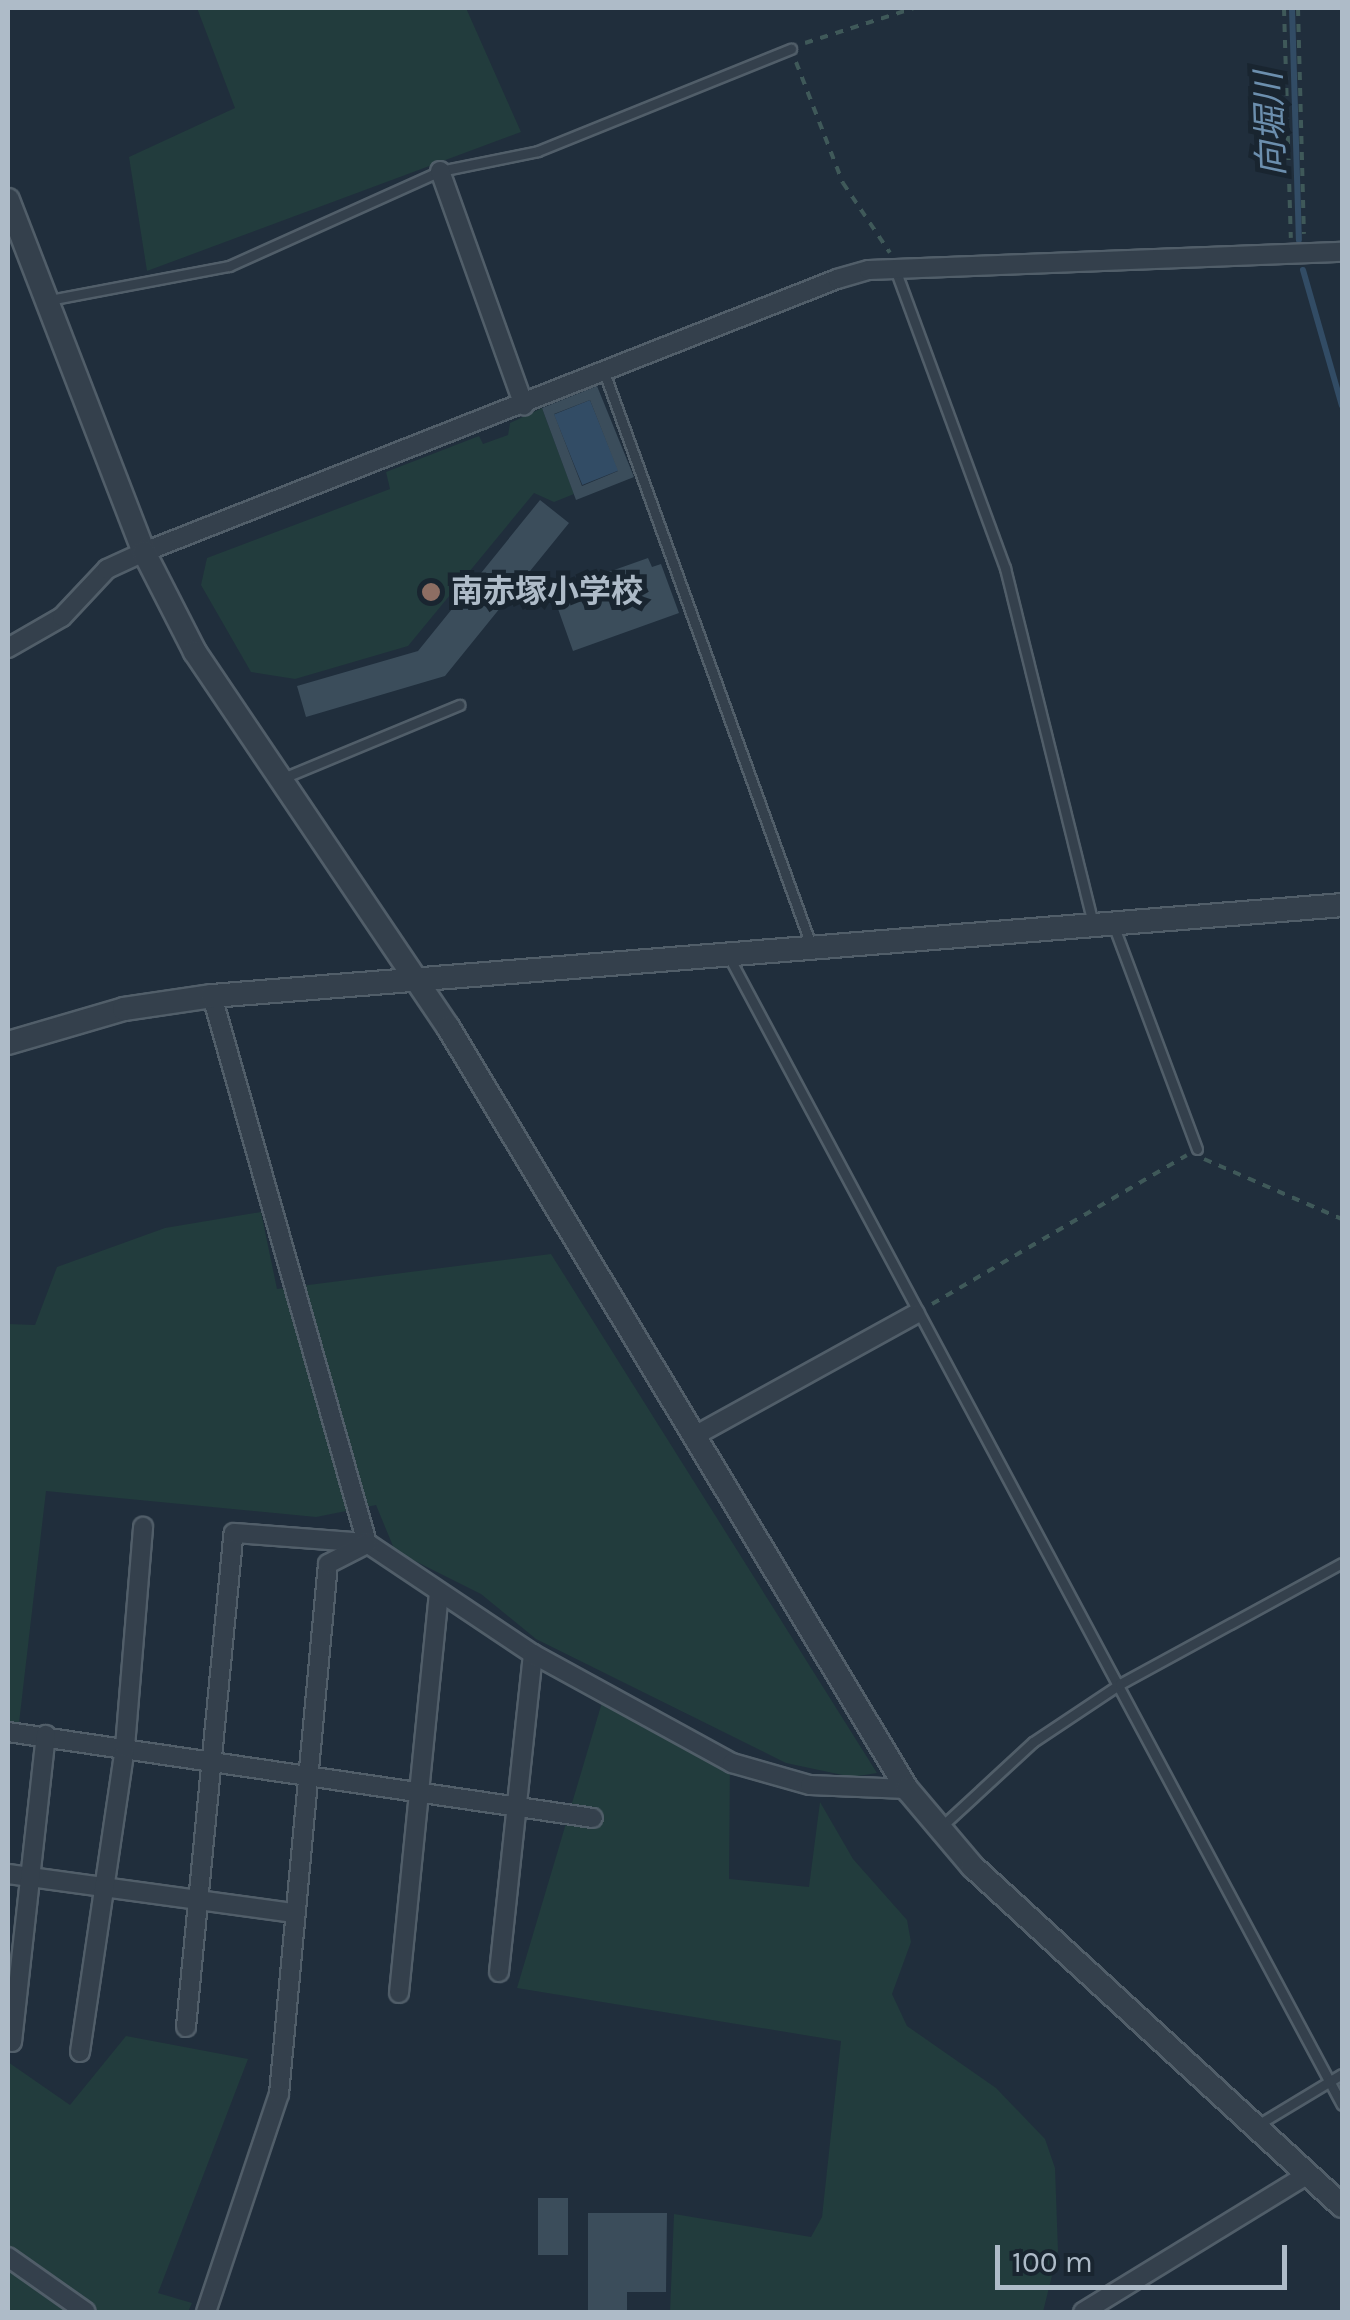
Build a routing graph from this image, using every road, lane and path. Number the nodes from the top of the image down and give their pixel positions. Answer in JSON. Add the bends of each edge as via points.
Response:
{"nodes":[{"id":1,"x":914,"y":8,"type":"edge"},
{"id":2,"x":1284,"y":8,"type":"edge"},
{"id":3,"x":1298,"y":8,"type":"edge"},
{"id":4,"x":790,"y":49,"type":"junction"},
{"id":5,"x":440,"y":171,"type":"junction"},
{"id":6,"x":8,"y":200,"type":"edge"},
{"id":7,"x":1342,"y":252,"type":"edge"},
{"id":8,"x":1300,"y":254,"type":"junction"},
{"id":9,"x":895,"y":269,"type":"junction"},
{"id":10,"x":47,"y":300,"type":"junction"},
{"id":11,"x":604,"y":370,"type":"junction"},
{"id":12,"x":524,"y":406,"type":"junction"},
{"id":13,"x":144,"y":552,"type":"junction"},
{"id":14,"x":8,"y":648,"type":"edge"},
{"id":15,"x":459,"y":705,"type":"dead end"},
{"id":16,"x":280,"y":780,"type":"junction"},
{"id":17,"x":1342,"y":905,"type":"edge"},
{"id":18,"x":1104,"y":922,"type":"junction"},
{"id":19,"x":812,"y":948,"type":"junction"},
{"id":20,"x":729,"y":954,"type":"junction"},
{"id":21,"x":417,"y":981,"type":"junction"},
{"id":22,"x":212,"y":996,"type":"junction"},
{"id":23,"x":8,"y":1044,"type":"edge"},
{"id":24,"x":1197,"y":1149,"type":"junction"},
{"id":25,"x":1342,"y":1219,"type":"edge"},
{"id":26,"x":915,"y":1314,"type":"junction"},
{"id":27,"x":698,"y":1434,"type":"junction"},
{"id":28,"x":143,"y":1527,"type":"dead end"},
{"id":29,"x":367,"y":1543,"type":"junction"},
{"id":30,"x":1342,"y":1563,"type":"edge"},
{"id":31,"x":439,"y":1592,"type":"junction"},
{"id":32,"x":533,"y":1654,"type":"junction"},
{"id":33,"x":1120,"y":1684,"type":"junction"},
{"id":34,"x":8,"y":1732,"type":"edge"},
{"id":35,"x":46,"y":1736,"type":"junction"},
{"id":36,"x":125,"y":1747,"type":"junction"},
{"id":37,"x":212,"y":1760,"type":"junction"},
{"id":38,"x":307,"y":1775,"type":"junction"},
{"id":39,"x":906,"y":1789,"type":"junction"},
{"id":40,"x":419,"y":1792,"type":"junction"},
{"id":41,"x":516,"y":1806,"type":"junction"},
{"id":42,"x":593,"y":1818,"type":"dead end"},
{"id":43,"x":938,"y":1830,"type":"junction"},
{"id":44,"x":8,"y":1874,"type":"edge"},
{"id":45,"x":34,"y":1878,"type":"junction"},
{"id":46,"x":104,"y":1889,"type":"junction"},
{"id":47,"x":198,"y":1901,"type":"junction"},
{"id":48,"x":294,"y":1913,"type":"junction"},
{"id":49,"x":499,"y":1972,"type":"dead end"},
{"id":50,"x":399,"y":1993,"type":"dead end"},
{"id":51,"x":186,"y":2027,"type":"dead end"},
{"id":52,"x":12,"y":2042,"type":"dead end"},
{"id":53,"x":80,"y":2052,"type":"dead end"},
{"id":54,"x":1342,"y":2074,"type":"edge"},
{"id":55,"x":1331,"y":2080,"type":"junction"},
{"id":56,"x":1342,"y":2104,"type":"edge"},
{"id":57,"x":1257,"y":2126,"type":"junction"},
{"id":58,"x":1308,"y":2174,"type":"junction"},
{"id":59,"x":1342,"y":2206,"type":"edge"},
{"id":60,"x":8,"y":2256,"type":"edge"},
{"id":61,"x":86,"y":2312,"type":"edge"},
{"id":62,"x":206,"y":2312,"type":"edge"},
{"id":63,"x":1082,"y":2312,"type":"edge"}],
"edges":[{"from":1,"to":4,"type":"path"},
{"from":2,"to":8,"type":"path"},
{"from":3,"to":8,"type":"path"},
{"from":4,"to":5,"type":"lane","via":[[538,151]]},
{"from":4,"to":9,"type":"path","via":[[842,183],[884,234]]},
{"from":5,"to":10,"type":"lane","via":[[228,266]]},
{"from":5,"to":12,"type":"street"},
{"from":6,"to":10,"type":"street"},
{"from":7,"to":8,"type":"street"},
{"from":8,"to":9,"type":"street"},
{"from":9,"to":11,"type":"street","via":[[837,278]]},
{"from":9,"to":18,"type":"lane","via":[[1004,568]]},
{"from":10,"to":13,"type":"street"},
{"from":11,"to":12,"type":"street"},
{"from":11,"to":19,"type":"lane"},
{"from":12,"to":13,"type":"street"},
{"from":13,"to":14,"type":"street","via":[[107,570],[62,617]]},
{"from":13,"to":16,"type":"street","via":[[195,652]]},
{"from":15,"to":16,"type":"lane"},
{"from":16,"to":21,"type":"street"},
{"from":17,"to":18,"type":"street"},
{"from":18,"to":19,"type":"street"},
{"from":18,"to":24,"type":"lane"},
{"from":19,"to":20,"type":"street"},
{"from":20,"to":21,"type":"street"},
{"from":20,"to":26,"type":"lane","via":[[736,981]]},
{"from":21,"to":22,"type":"street"},
{"from":21,"to":27,"type":"street"},
{"from":22,"to":23,"type":"street","via":[[124,1009]]},
{"from":22,"to":29,"type":"street"},
{"from":24,"to":25,"type":"path","via":[[1206,1162]]},
{"from":24,"to":26,"type":"path"},
{"from":26,"to":27,"type":"street"},
{"from":26,"to":33,"type":"lane"},
{"from":27,"to":39,"type":"street"},
{"from":28,"to":36,"type":"street"},
{"from":29,"to":31,"type":"street"},
{"from":29,"to":37,"type":"street","via":[[234,1533]]},
{"from":29,"to":38,"type":"street","via":[[328,1564]]},
{"from":30,"to":33,"type":"lane"},
{"from":31,"to":32,"type":"street"},
{"from":31,"to":40,"type":"street"},
{"from":32,"to":39,"type":"street","via":[[732,1763],[810,1786]]},
{"from":32,"to":41,"type":"street"},
{"from":33,"to":43,"type":"lane","via":[[1033,1742]]},
{"from":33,"to":55,"type":"lane"},
{"from":34,"to":35,"type":"street"},
{"from":35,"to":36,"type":"street"},
{"from":35,"to":45,"type":"street"},
{"from":36,"to":37,"type":"street"},
{"from":36,"to":46,"type":"street"},
{"from":37,"to":38,"type":"street"},
{"from":37,"to":47,"type":"street"},
{"from":38,"to":40,"type":"street"},
{"from":38,"to":48,"type":"street"},
{"from":39,"to":43,"type":"street"},
{"from":40,"to":41,"type":"street"},
{"from":40,"to":50,"type":"street"},
{"from":41,"to":42,"type":"street"},
{"from":41,"to":49,"type":"street"},
{"from":43,"to":57,"type":"street"},
{"from":44,"to":45,"type":"street"},
{"from":45,"to":46,"type":"street"},
{"from":45,"to":52,"type":"street"},
{"from":46,"to":47,"type":"street"},
{"from":46,"to":53,"type":"street"},
{"from":47,"to":48,"type":"street"},
{"from":47,"to":51,"type":"street"},
{"from":48,"to":62,"type":"street","via":[[279,2094]]},
{"from":54,"to":55,"type":"lane"},
{"from":55,"to":56,"type":"lane"},
{"from":55,"to":57,"type":"lane"},
{"from":57,"to":58,"type":"street"},
{"from":58,"to":59,"type":"street"},
{"from":58,"to":63,"type":"street"},
{"from":60,"to":61,"type":"street"}]}
